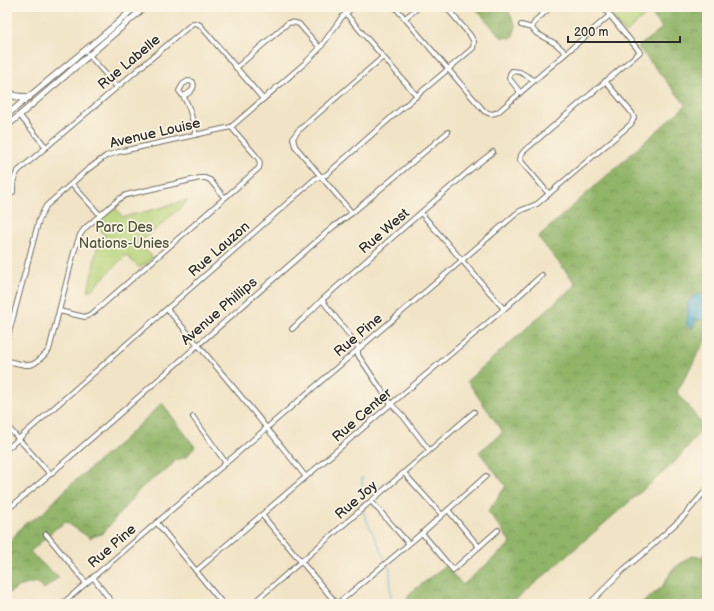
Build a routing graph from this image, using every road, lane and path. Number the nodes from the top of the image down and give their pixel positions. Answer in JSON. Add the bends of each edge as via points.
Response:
{"nodes":[{"id":1,"x":135,"y":7,"type":"edge"},
{"id":2,"x":145,"y":7,"type":"edge"},
{"id":3,"x":354,"y":7,"type":"edge"},
{"id":4,"x":395,"y":7,"type":"edge"},
{"id":5,"x":418,"y":7,"type":"edge"},
{"id":6,"x":446,"y":7,"type":"edge"},
{"id":7,"x":552,"y":7,"type":"edge"},
{"id":8,"x":603,"y":7,"type":"edge"},
{"id":9,"x":346,"y":14,"type":"junction"},
{"id":10,"x":610,"y":14,"type":"junction"},
{"id":11,"x":405,"y":18,"type":"junction"},
{"id":12,"x":522,"y":24,"type":"dead end"},
{"id":13,"x":532,"y":28,"type":"junction"},
{"id":14,"x":320,"y":48,"type":"junction"},
{"id":15,"x":85,"y":51,"type":"junction"},
{"id":16,"x":566,"y":53,"type":"junction"},
{"id":17,"x":89,"y":56,"type":"junction"},
{"id":18,"x":383,"y":57,"type":"junction"},
{"id":19,"x":236,"y":68,"type":"junction"},
{"id":20,"x":448,"y":70,"type":"junction"},
{"id":21,"x":534,"y":80,"type":"junction"},
{"id":22,"x":605,"y":81,"type":"junction"},
{"id":23,"x":117,"y":87,"type":"junction"},
{"id":24,"x":7,"y":89,"type":"edge"},
{"id":25,"x":520,"y":92,"type":"junction"},
{"id":26,"x":184,"y":96,"type":"dead end"},
{"id":27,"x":417,"y":96,"type":"junction"},
{"id":28,"x":29,"y":97,"type":"junction"},
{"id":29,"x":263,"y":99,"type":"junction"},
{"id":30,"x":7,"y":115,"type":"edge"},
{"id":31,"x":20,"y":116,"type":"junction"},
{"id":32,"x":7,"y":126,"type":"edge"},
{"id":33,"x":231,"y":127,"type":"junction"},
{"id":34,"x":448,"y":132,"type":"dead end"},
{"id":35,"x":196,"y":135,"type":"junction"},
{"id":36,"x":46,"y":147,"type":"junction"},
{"id":37,"x":493,"y":152,"type":"dead end"},
{"id":38,"x":321,"y":176,"type":"junction"},
{"id":39,"x":72,"y":184,"type":"junction"},
{"id":40,"x":13,"y":192,"type":"dead end"},
{"id":41,"x":549,"y":194,"type":"junction"},
{"id":42,"x":224,"y":197,"type":"junction"},
{"id":43,"x":352,"y":213,"type":"junction"},
{"id":44,"x":421,"y":213,"type":"junction"},
{"id":45,"x":100,"y":215,"type":"junction"},
{"id":46,"x":462,"y":261,"type":"junction"},
{"id":47,"x":542,"y":275,"type":"dead end"},
{"id":48,"x":322,"y":300,"type":"junction"},
{"id":49,"x":167,"y":309,"type":"junction"},
{"id":50,"x":504,"y":309,"type":"junction"},
{"id":51,"x":58,"y":311,"type":"junction"},
{"id":52,"x":292,"y":329,"type":"dead end"},
{"id":53,"x":7,"y":340,"type":"edge"},
{"id":54,"x":198,"y":345,"type":"junction"},
{"id":55,"x":358,"y":350,"type":"junction"},
{"id":56,"x":7,"y":361,"type":"edge"},
{"id":57,"x":390,"y":404,"type":"junction"},
{"id":58,"x":474,"y":412,"type":"dead end"},
{"id":59,"x":193,"y":417,"type":"dead end"},
{"id":60,"x":7,"y":426,"type":"edge"},
{"id":61,"x":267,"y":428,"type":"junction"},
{"id":62,"x":18,"y":438,"type":"junction"},
{"id":63,"x":7,"y":448,"type":"edge"},
{"id":64,"x":429,"y":450,"type":"junction"},
{"id":65,"x":226,"y":463,"type":"junction"},
{"id":66,"x":404,"y":473,"type":"junction"},
{"id":67,"x":50,"y":474,"type":"junction"},
{"id":68,"x":486,"y":476,"type":"dead end"},
{"id":69,"x":306,"y":477,"type":"junction"},
{"id":70,"x":707,"y":489,"type":"edge"},
{"id":71,"x":371,"y":501,"type":"junction"},
{"id":72,"x":7,"y":510,"type":"edge"},
{"id":73,"x":448,"y":510,"type":"junction"},
{"id":74,"x":262,"y":515,"type":"junction"},
{"id":75,"x":442,"y":515,"type":"junction"},
{"id":76,"x":157,"y":523,"type":"junction"},
{"id":77,"x":498,"y":530,"type":"dead end"},
{"id":78,"x":422,"y":533,"type":"junction"},
{"id":79,"x":46,"y":534,"type":"dead end"},
{"id":80,"x":408,"y":544,"type":"junction"},
{"id":81,"x":479,"y":547,"type":"junction"},
{"id":82,"x":301,"y":561,"type":"junction"},
{"id":83,"x":196,"y":571,"type":"junction"},
{"id":84,"x":93,"y":577,"type":"junction"},
{"id":85,"x":86,"y":583,"type":"junction"},
{"id":86,"x":62,"y":604,"type":"edge"},
{"id":87,"x":113,"y":604,"type":"edge"},
{"id":88,"x":223,"y":604,"type":"edge"},
{"id":89,"x":252,"y":604,"type":"edge"},
{"id":90,"x":337,"y":604,"type":"edge"},
{"id":91,"x":589,"y":604,"type":"edge"}],
"edges":[{"from":1,"to":15,"type":"main road"},
{"from":2,"to":17,"type":"main road"},
{"from":3,"to":9,"type":"street","name":"Avenue Louise"},
{"from":4,"to":11,"type":"street"},
{"from":5,"to":11,"type":"street"},
{"from":6,"to":20,"type":"street","name":"Rue Lauzon","via":[[474,42],[473,48]]},
{"from":7,"to":13,"type":"street","via":[[535,21]]},
{"from":8,"to":10,"type":"street"},
{"from":9,"to":14,"type":"street","name":"Avenue Louise"},
{"from":9,"to":18,"type":"street"},
{"from":10,"to":16,"type":"street"},
{"from":10,"to":22,"type":"street","via":[[640,52]]},
{"from":11,"to":20,"type":"street"},
{"from":12,"to":13,"type":"street"},
{"from":13,"to":16,"type":"street"},
{"from":14,"to":19,"type":"street","via":[[299,24],[291,22]]},
{"from":14,"to":29,"type":"street","name":"Avenue Louise"},
{"from":15,"to":17,"type":"street"},
{"from":15,"to":28,"type":"main road"},
{"from":16,"to":21,"type":"street"},
{"from":17,"to":23,"type":"street"},
{"from":17,"to":31,"type":"main road"},
{"from":18,"to":27,"type":"street"},
{"from":18,"to":38,"type":"street","via":[[293,138],[295,146]]},
{"from":19,"to":23,"type":"street","name":"Rue Labelle","via":[[200,25],[193,23]]},
{"from":19,"to":29,"type":"street","name":"Rue Labelle"},
{"from":20,"to":25,"type":"street","via":[[484,111],[490,114],[498,112]]},
{"from":20,"to":27,"type":"street","name":"Rue Lauzon"},
{"from":21,"to":25,"type":"street"},
{"from":21,"to":25,"type":"street","via":[[520,72],[512,71],[509,78]]},
{"from":22,"to":41,"type":"street","name":"Rue Pine","via":[[631,111],[633,120]]},
{"from":22,"to":41,"type":"street","via":[[521,155],[520,160]]},
{"from":23,"to":36,"type":"street","name":"Rue Labelle"},
{"from":24,"to":28,"type":"highway","via":[[15,96]]},
{"from":26,"to":35,"type":"street","via":[[191,111]]},
{"from":27,"to":38,"type":"street","name":"Rue Lauzon","via":[[326,175]]},
{"from":28,"to":30,"type":"main road"},
{"from":29,"to":33,"type":"street","name":"Avenue Louise"},
{"from":31,"to":32,"type":"main road"},
{"from":31,"to":36,"type":"street"},
{"from":33,"to":35,"type":"street","name":"Avenue Louise"},
{"from":33,"to":42,"type":"street","via":[[260,163],[259,168]]},
{"from":34,"to":43,"type":"street","name":"Avenue Phillips"},
{"from":35,"to":39,"type":"street","name":"Avenue Louise","via":[[106,156]]},
{"from":36,"to":40,"type":"street","name":"Rue Labelle","via":[[18,171],[13,180]]},
{"from":37,"to":44,"type":"street","name":"Rue West"},
{"from":38,"to":43,"type":"street"},
{"from":38,"to":49,"type":"street","name":"Rue Lauzon"},
{"from":39,"to":45,"type":"street"},
{"from":39,"to":53,"type":"street","name":"Avenue Louise","via":[[46,206],[41,216]]},
{"from":41,"to":46,"type":"street","name":"Rue Pine","via":[[537,204],[522,210]]},
{"from":42,"to":45,"type":"street","via":[[210,180],[200,178],[126,195]]},
{"from":42,"to":51,"type":"street","via":[[93,313],[85,317]]},
{"from":43,"to":54,"type":"street","name":"Avenue Phillips"},
{"from":44,"to":46,"type":"street"},
{"from":44,"to":48,"type":"street","name":"Rue West"},
{"from":45,"to":51,"type":"street","via":[[80,235]]},
{"from":46,"to":50,"type":"street"},
{"from":46,"to":55,"type":"street","name":"Rue Pine"},
{"from":47,"to":50,"type":"street","name":"Rue Center"},
{"from":48,"to":52,"type":"street","name":"Rue West"},
{"from":48,"to":55,"type":"street","via":[[357,345]]},
{"from":49,"to":54,"type":"street"},
{"from":49,"to":62,"type":"street","name":"Rue Lauzon"},
{"from":50,"to":57,"type":"street","name":"Rue Center"},
{"from":51,"to":56,"type":"street","via":[[49,350],[41,358],[29,366]]},
{"from":54,"to":61,"type":"street"},
{"from":54,"to":67,"type":"street","name":"Avenue Phillips"},
{"from":55,"to":57,"type":"street","via":[[358,355]]},
{"from":55,"to":61,"type":"street","name":"Rue Pine"},
{"from":57,"to":64,"type":"street","via":[[403,416]]},
{"from":57,"to":69,"type":"street","name":"Rue Center"},
{"from":58,"to":64,"type":"street","name":"Rue Joy"},
{"from":59,"to":65,"type":"street"},
{"from":60,"to":62,"type":"street"},
{"from":61,"to":65,"type":"street","name":"Rue Pine"},
{"from":61,"to":69,"type":"street"},
{"from":62,"to":63,"type":"street","name":"Rue Lauzon"},
{"from":62,"to":67,"type":"street"},
{"from":64,"to":66,"type":"street","name":"Rue Joy"},
{"from":65,"to":76,"type":"street","name":"Rue Pine"},
{"from":66,"to":71,"type":"street","name":"Rue Joy"},
{"from":66,"to":75,"type":"street"},
{"from":67,"to":72,"type":"street","name":"Avenue Phillips"},
{"from":68,"to":73,"type":"street"},
{"from":69,"to":74,"type":"street","name":"Rue Center"},
{"from":70,"to":91,"type":"street","via":[[684,516]]},
{"from":71,"to":80,"type":"street"},
{"from":71,"to":82,"type":"street","name":"Rue Joy"},
{"from":73,"to":75,"type":"street"},
{"from":73,"to":81,"type":"street"},
{"from":74,"to":82,"type":"street"},
{"from":74,"to":83,"type":"street","name":"Rue Center"},
{"from":75,"to":78,"type":"street"},
{"from":76,"to":83,"type":"street"},
{"from":76,"to":84,"type":"street","name":"Rue Pine"},
{"from":77,"to":81,"type":"street"},
{"from":78,"to":80,"type":"street"},
{"from":78,"to":81,"type":"street","via":[[453,570]]},
{"from":79,"to":85,"type":"street"},
{"from":80,"to":90,"type":"street"},
{"from":82,"to":89,"type":"street","name":"Rue Joy"},
{"from":82,"to":90,"type":"street"},
{"from":83,"to":88,"type":"street"},
{"from":84,"to":85,"type":"street","name":"Rue Pine"},
{"from":84,"to":87,"type":"street"},
{"from":85,"to":86,"type":"street","name":"Rue Pine"}]}
